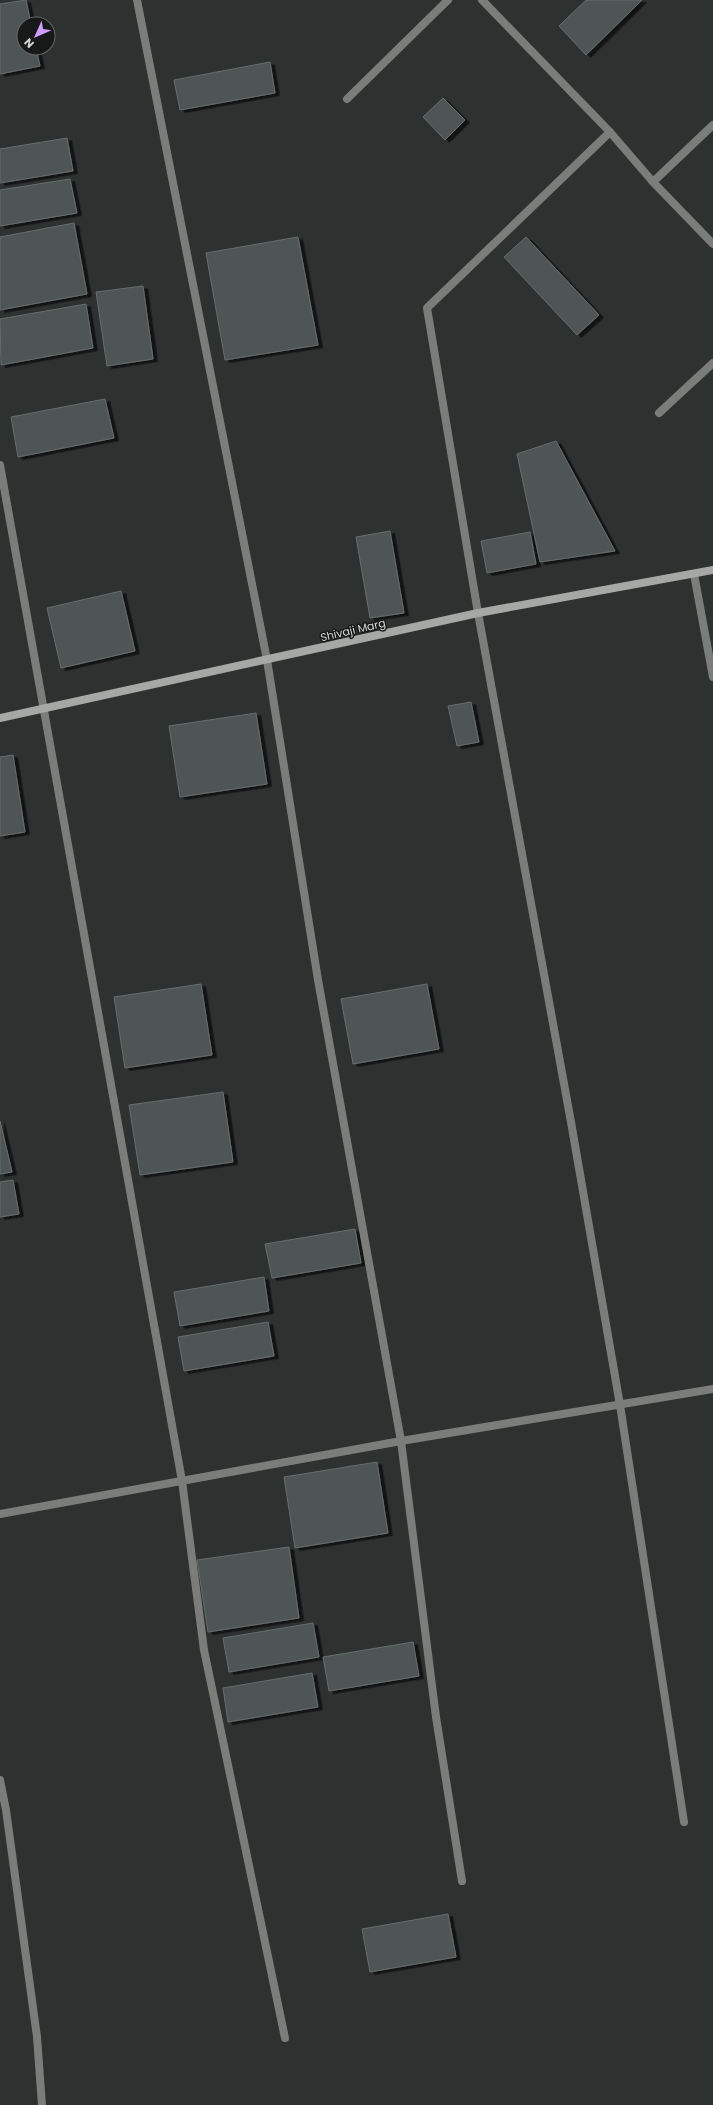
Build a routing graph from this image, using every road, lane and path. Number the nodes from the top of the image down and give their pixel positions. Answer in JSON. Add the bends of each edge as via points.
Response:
{"nodes":[{"id":1,"x":137,"y":0,"type":"edge"},
{"id":2,"x":448,"y":0,"type":"edge"},
{"id":3,"x":482,"y":0,"type":"edge"},
{"id":4,"x":347,"y":99,"type":"dead end"},
{"id":5,"x":713,"y":125,"type":"edge"},
{"id":6,"x":610,"y":132,"type":"junction"},
{"id":7,"x":653,"y":182,"type":"junction"},
{"id":8,"x":713,"y":244,"type":"edge"},
{"id":9,"x":713,"y":363,"type":"edge"},
{"id":10,"x":659,"y":413,"type":"dead end"},
{"id":11,"x":0,"y":465,"type":"edge"},
{"id":12,"x":713,"y":570,"type":"edge"},
{"id":13,"x":694,"y":574,"type":"junction"},
{"id":14,"x":478,"y":613,"type":"junction"},
{"id":15,"x":267,"y":660,"type":"junction"},
{"id":16,"x":713,"y":677,"type":"edge"},
{"id":17,"x":44,"y":709,"type":"junction"},
{"id":18,"x":0,"y":718,"type":"edge"},
{"id":19,"x":713,"y":1390,"type":"edge"},
{"id":20,"x":620,"y":1404,"type":"junction"},
{"id":21,"x":401,"y":1441,"type":"junction"},
{"id":22,"x":182,"y":1481,"type":"junction"},
{"id":23,"x":0,"y":1514,"type":"edge"},
{"id":24,"x":0,"y":1780,"type":"edge"},
{"id":25,"x":3,"y":1810,"type":"edge"},
{"id":26,"x":684,"y":1822,"type":"dead end"},
{"id":27,"x":462,"y":1881,"type":"dead end"},
{"id":28,"x":285,"y":2038,"type":"dead end"},
{"id":29,"x":42,"y":2105,"type":"edge"}],
"edges":[{"from":1,"to":15,"type":"street"},
{"from":2,"to":4,"type":"street"},
{"from":3,"to":6,"type":"street"},
{"from":5,"to":7,"type":"street"},
{"from":6,"to":7,"type":"street"},
{"from":6,"to":14,"type":"street","via":[[427,308]]},
{"from":7,"to":8,"type":"street"},
{"from":9,"to":10,"type":"street"},
{"from":11,"to":17,"type":"street"},
{"from":12,"to":13,"type":"street","name":"Shivaji Marg"},
{"from":13,"to":14,"type":"street","name":"Shivaji Marg"},
{"from":13,"to":16,"type":"street"},
{"from":14,"to":15,"type":"street","name":"Shivaji Marg"},
{"from":14,"to":20,"type":"street"},
{"from":15,"to":17,"type":"street","name":"Shivaji Marg"},
{"from":15,"to":21,"type":"street","via":[[318,980]]},
{"from":17,"to":18,"type":"street","name":"Shivaji Marg"},
{"from":17,"to":22,"type":"street"},
{"from":19,"to":20,"type":"street"},
{"from":20,"to":21,"type":"street"},
{"from":20,"to":26,"type":"street"},
{"from":21,"to":22,"type":"street"},
{"from":21,"to":27,"type":"street","via":[[436,1717]]},
{"from":22,"to":23,"type":"street"},
{"from":22,"to":28,"type":"street","via":[[204,1650]]},
{"from":24,"to":25,"type":"street"},
{"from":25,"to":29,"type":"street","via":[[37,2037]]}]}
